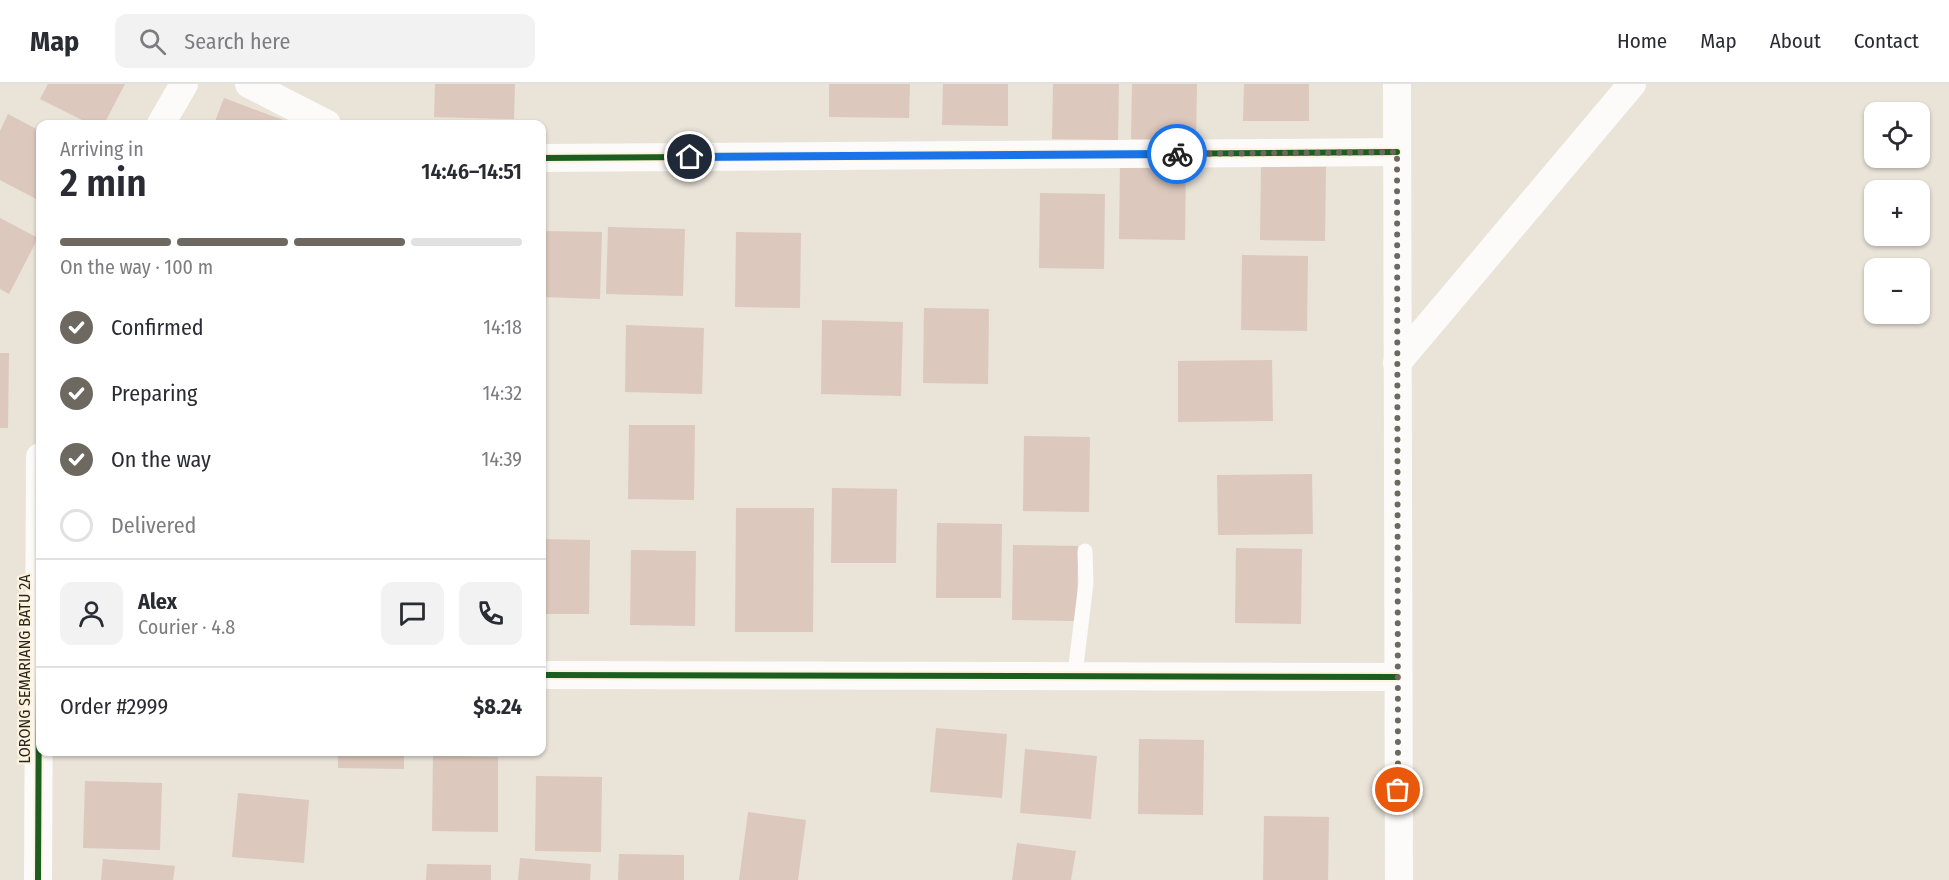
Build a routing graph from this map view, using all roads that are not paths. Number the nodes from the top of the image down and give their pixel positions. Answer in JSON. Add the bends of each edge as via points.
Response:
{"nodes":[{"id":1,"x":184,"y":84,"type":"edge"},
{"id":2,"x":249,"y":84,"type":"edge"},
{"id":3,"x":1397,"y":84,"type":"edge"},
{"id":4,"x":1632,"y":84,"type":"edge"},
{"id":5,"x":163,"y":120,"type":"edge"},
{"id":6,"x":319,"y":120,"type":"edge"},
{"id":7,"x":1397,"y":152,"type":"junction"},
{"id":8,"x":546,"y":158,"type":"edge"},
{"id":9,"x":1397,"y":363,"type":"junction"},
{"id":10,"x":1085,"y":551,"type":"dead end"},
{"id":11,"x":546,"y":675,"type":"edge"},
{"id":12,"x":1075,"y":675,"type":"junction"},
{"id":13,"x":1397,"y":677,"type":"junction"},
{"id":14,"x":39,"y":756,"type":"edge"},
{"id":15,"x":38,"y":880,"type":"edge"},
{"id":16,"x":1399,"y":880,"type":"edge"}],
"edges":[{"from":1,"to":5,"type":"street"},
{"from":2,"to":6,"type":"street"},
{"from":3,"to":7,"type":"street"},
{"from":4,"to":9,"type":"street"},
{"from":7,"to":8,"type":"street"},
{"from":7,"to":9,"type":"street"},
{"from":9,"to":13,"type":"street"},
{"from":10,"to":12,"type":"lane","via":[[1086,583]]},
{"from":11,"to":12,"type":"street"},
{"from":12,"to":13,"type":"street"},
{"from":13,"to":16,"type":"street"},
{"from":14,"to":15,"type":"street","name":"LORONG SEMARIANG BATU 2A"}]}
